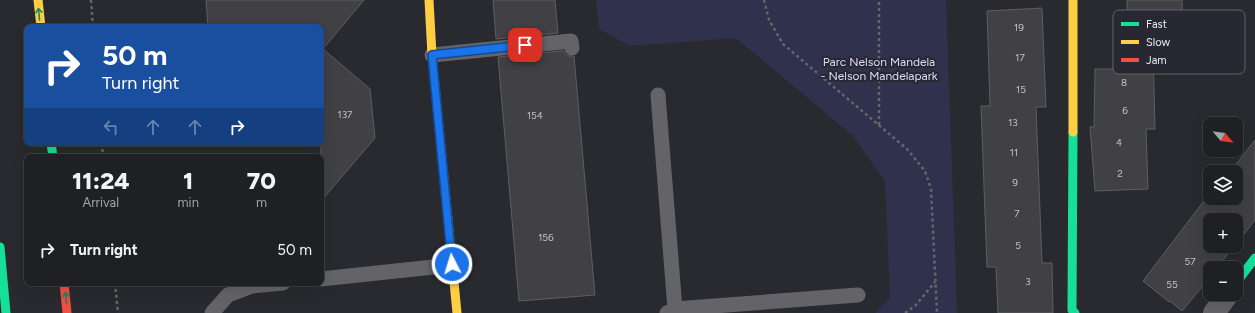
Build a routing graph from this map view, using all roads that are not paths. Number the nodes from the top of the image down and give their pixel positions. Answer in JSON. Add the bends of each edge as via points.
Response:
{"nodes":[{"id":1,"x":38,"y":0,"type":"edge"},
{"id":2,"x":429,"y":0,"type":"edge"},
{"id":3,"x":1073,"y":0,"type":"edge"},
{"id":4,"x":41,"y":24,"type":"edge"},
{"id":5,"x":572,"y":48,"type":"dead end"},
{"id":6,"x":432,"y":55,"type":"junction"},
{"id":7,"x":658,"y":95,"type":"dead end"},
{"id":8,"x":0,"y":247,"type":"edge"},
{"id":9,"x":1255,"y":258,"type":"edge"},
{"id":10,"x":452,"y":264,"type":"junction"},
{"id":11,"x":1243,"y":274,"type":"edge"},
{"id":12,"x":324,"y":279,"type":"edge"},
{"id":13,"x":64,"y":286,"type":"edge"},
{"id":14,"x":252,"y":286,"type":"edge"},
{"id":15,"x":858,"y":295,"type":"dead end"},
{"id":16,"x":1223,"y":301,"type":"edge"},
{"id":17,"x":671,"y":311,"type":"edge"},
{"id":18,"x":6,"y":313,"type":"edge"},
{"id":19,"x":67,"y":313,"type":"edge"},
{"id":20,"x":212,"y":313,"type":"edge"},
{"id":21,"x":457,"y":313,"type":"edge"},
{"id":22,"x":1075,"y":313,"type":"edge"},
{"id":23,"x":1214,"y":313,"type":"edge"}],
"edges":[{"from":4,"to":1,"type":"main road","one_way":true},
{"from":2,"to":6,"type":"main road"},
{"from":3,"to":22,"type":"main road","via":[[1072,310]]},
{"from":5,"to":6,"type":"lane","via":[[571,40]]},
{"from":6,"to":10,"type":"main road"},
{"from":7,"to":17,"type":"lane"},
{"from":8,"to":18,"type":"main road"},
{"from":9,"to":11,"type":"main road"},
{"from":10,"to":12,"type":"lane"},
{"from":10,"to":21,"type":"main road"},
{"from":19,"to":13,"type":"main road","one_way":true},
{"from":14,"to":20,"type":"lane","via":[[228,295]]},
{"from":15,"to":17,"type":"lane"},
{"from":16,"to":23,"type":"street"}]}
